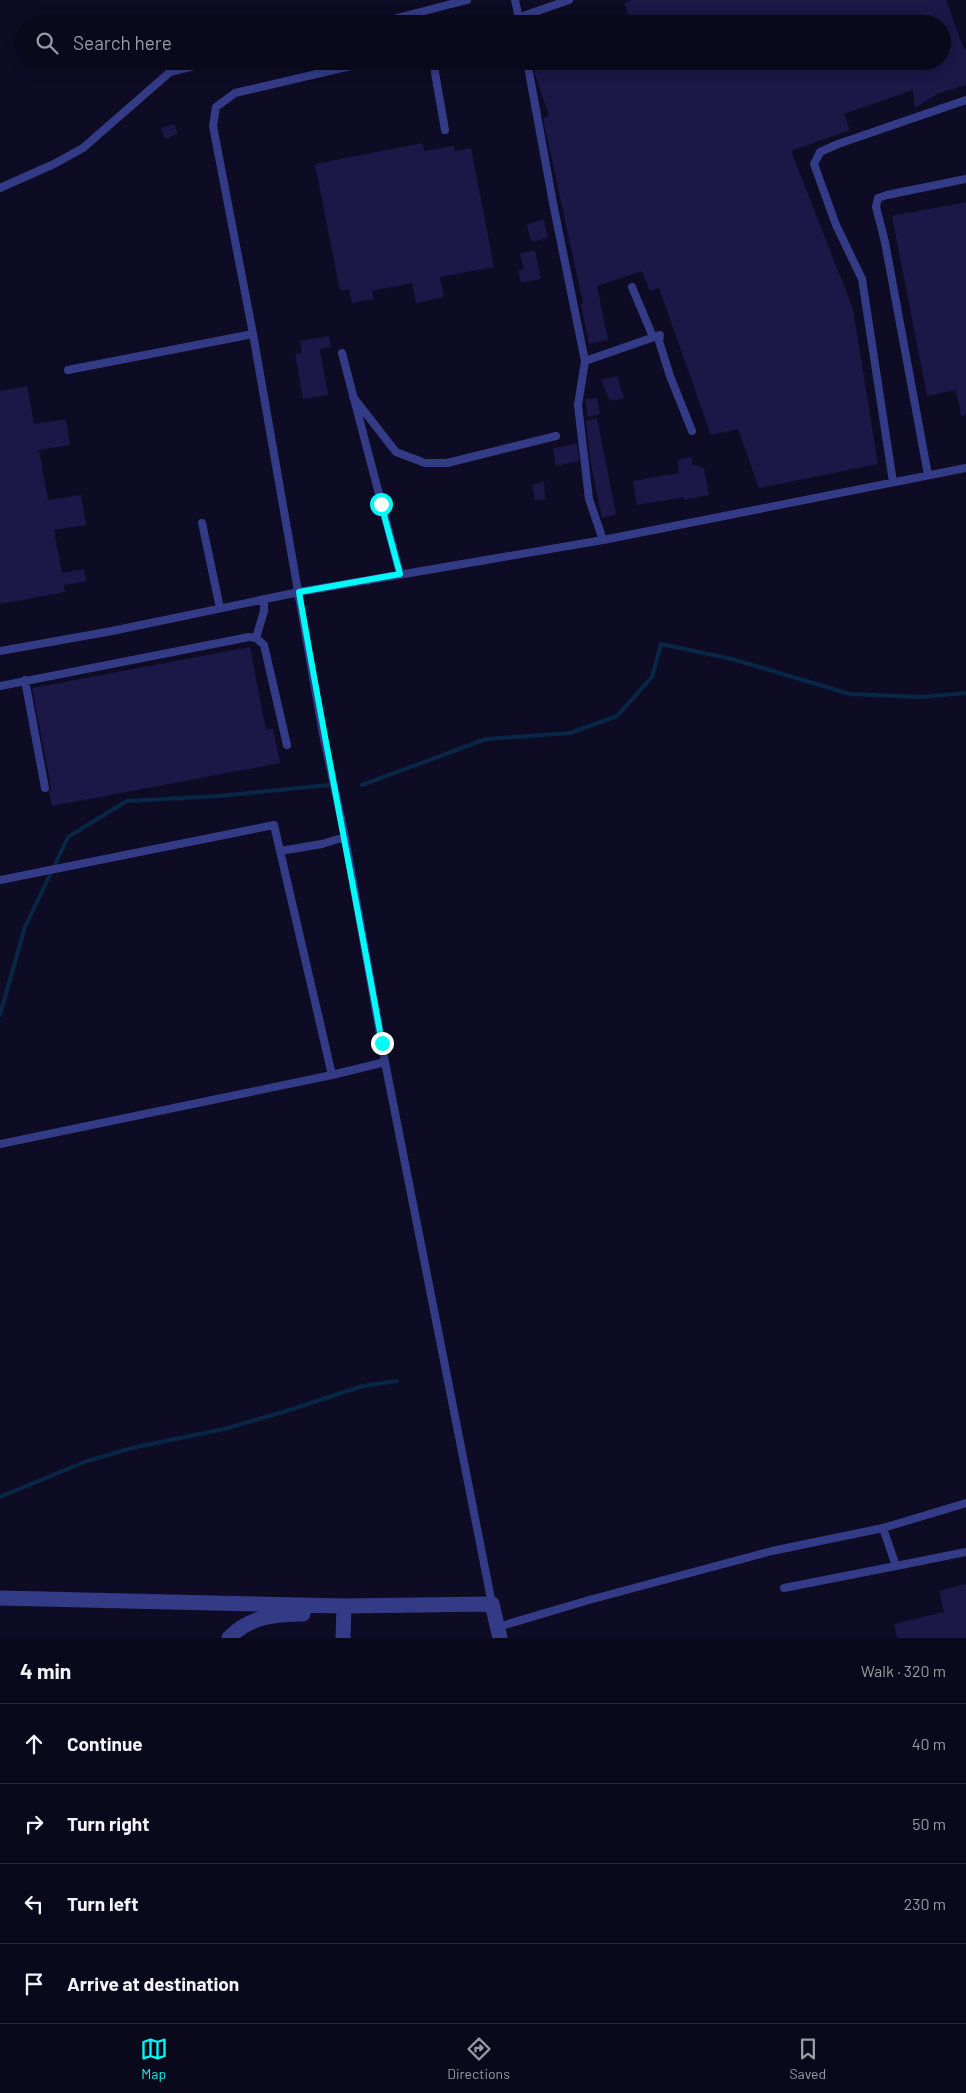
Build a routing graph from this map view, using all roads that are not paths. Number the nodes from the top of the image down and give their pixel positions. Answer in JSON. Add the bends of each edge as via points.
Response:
{"nodes":[{"id":1,"x":466,"y":0,"type":"edge"},
{"id":2,"x":514,"y":0,"type":"edge"},
{"id":3,"x":569,"y":0,"type":"edge"},
{"id":4,"x":408,"y":15,"type":"edge"},
{"id":5,"x":518,"y":15,"type":"edge"},
{"id":6,"x":532,"y":15,"type":"edge"},
{"id":7,"x":178,"y":70,"type":"edge"},
{"id":8,"x":333,"y":70,"type":"edge"},
{"id":9,"x":435,"y":70,"type":"edge"},
{"id":10,"x":529,"y":70,"type":"edge"},
{"id":11,"x":966,"y":100,"type":"edge"},
{"id":12,"x":445,"y":130,"type":"dead end"},
{"id":13,"x":966,"y":179,"type":"edge"},
{"id":14,"x":0,"y":188,"type":"edge"},
{"id":15,"x":632,"y":287,"type":"dead end"},
{"id":16,"x":253,"y":334,"type":"junction"},
{"id":17,"x":653,"y":337,"type":"junction"},
{"id":18,"x":342,"y":353,"type":"dead end"},
{"id":19,"x":585,"y":361,"type":"junction"},
{"id":20,"x":68,"y":370,"type":"dead end"},
{"id":21,"x":353,"y":397,"type":"junction"},
{"id":22,"x":692,"y":431,"type":"dead end"},
{"id":23,"x":556,"y":436,"type":"dead end"},
{"id":24,"x":966,"y":468,"type":"edge"},
{"id":25,"x":928,"y":475,"type":"junction"},
{"id":26,"x":893,"y":482,"type":"junction"},
{"id":27,"x":202,"y":523,"type":"dead end"},
{"id":28,"x":603,"y":540,"type":"junction"},
{"id":29,"x":400,"y":574,"type":"junction"},
{"id":30,"x":299,"y":592,"type":"junction"},
{"id":31,"x":264,"y":599,"type":"junction"},
{"id":32,"x":220,"y":608,"type":"junction"},
{"id":33,"x":256,"y":638,"type":"junction"},
{"id":34,"x":0,"y":651,"type":"edge"},
{"id":35,"x":25,"y":680,"type":"junction"},
{"id":36,"x":0,"y":686,"type":"edge"},
{"id":37,"x":287,"y":745,"type":"dead end"},
{"id":38,"x":45,"y":788,"type":"dead end"},
{"id":39,"x":345,"y":837,"type":"junction"},
{"id":40,"x":280,"y":851,"type":"junction"},
{"id":41,"x":0,"y":880,"type":"edge"},
{"id":42,"x":385,"y":1062,"type":"junction"},
{"id":43,"x":332,"y":1075,"type":"junction"},
{"id":44,"x":0,"y":1144,"type":"edge"},
{"id":45,"x":966,"y":1504,"type":"edge"},
{"id":46,"x":883,"y":1528,"type":"junction"},
{"id":47,"x":965,"y":1554,"type":"edge"},
{"id":48,"x":896,"y":1566,"type":"junction"},
{"id":49,"x":784,"y":1588,"type":"dead end"},
{"id":50,"x":0,"y":1598,"type":"edge"},
{"id":51,"x":492,"y":1604,"type":"junction"},
{"id":52,"x":339,"y":1606,"type":"junction"},
{"id":53,"x":499,"y":1633,"type":"edge"},
{"id":54,"x":228,"y":1638,"type":"edge"},
{"id":55,"x":343,"y":1638,"type":"edge"}],
"edges":[{"from":1,"to":4,"type":"lane"},
{"from":2,"to":5,"type":"lane"},
{"from":3,"to":6,"type":"lane"},
{"from":7,"to":14,"type":"lane","via":[[170,72],[83,148]]},
{"from":8,"to":16,"type":"lane","via":[[235,93],[216,107],[213,126]]},
{"from":9,"to":12,"type":"lane"},
{"from":10,"to":19,"type":"lane"},
{"from":11,"to":26,"type":"lane","via":[[838,144],[820,152],[814,164],[836,225],[862,279]]},
{"from":13,"to":25,"type":"lane","via":[[887,195],[878,198],[876,207]]},
{"from":15,"to":17,"type":"lane"},
{"from":16,"to":20,"type":"lane"},
{"from":16,"to":30,"type":"lane"},
{"from":17,"to":19,"type":"lane"},
{"from":17,"to":22,"type":"lane","via":[[660,335],[670,376]]},
{"from":18,"to":21,"type":"lane"},
{"from":19,"to":28,"type":"lane","via":[[578,405],[589,499]]},
{"from":21,"to":23,"type":"lane","via":[[396,452],[425,463],[447,463]]},
{"from":21,"to":29,"type":"lane"},
{"from":24,"to":25,"type":"lane"},
{"from":25,"to":26,"type":"lane"},
{"from":26,"to":28,"type":"lane"},
{"from":27,"to":32,"type":"lane"},
{"from":28,"to":29,"type":"lane"},
{"from":29,"to":30,"type":"lane"},
{"from":30,"to":31,"type":"lane"},
{"from":30,"to":39,"type":"lane","via":[[323,734]]},
{"from":31,"to":32,"type":"lane"},
{"from":31,"to":33,"type":"lane"},
{"from":32,"to":34,"type":"lane"},
{"from":33,"to":35,"type":"lane"},
{"from":33,"to":37,"type":"lane","via":[[264,645]]},
{"from":35,"to":36,"type":"lane"},
{"from":35,"to":38,"type":"lane"},
{"from":39,"to":40,"type":"lane"},
{"from":39,"to":42,"type":"lane"},
{"from":40,"to":41,"type":"lane","via":[[274,825]]},
{"from":40,"to":43,"type":"lane"},
{"from":42,"to":43,"type":"lane"},
{"from":42,"to":51,"type":"lane"},
{"from":43,"to":44,"type":"lane"},
{"from":45,"to":46,"type":"lane"},
{"from":46,"to":48,"type":"lane"},
{"from":46,"to":53,"type":"lane","via":[[772,1551],[589,1600]]},
{"from":47,"to":48,"type":"lane"},
{"from":48,"to":49,"type":"lane"},
{"from":50,"to":52,"type":"street"},
{"from":51,"to":52,"type":"street"},
{"from":51,"to":53,"type":"street"},
{"from":52,"to":54,"type":"street","via":[[324,1612],[251,1620]]},
{"from":52,"to":55,"type":"street"}]}
